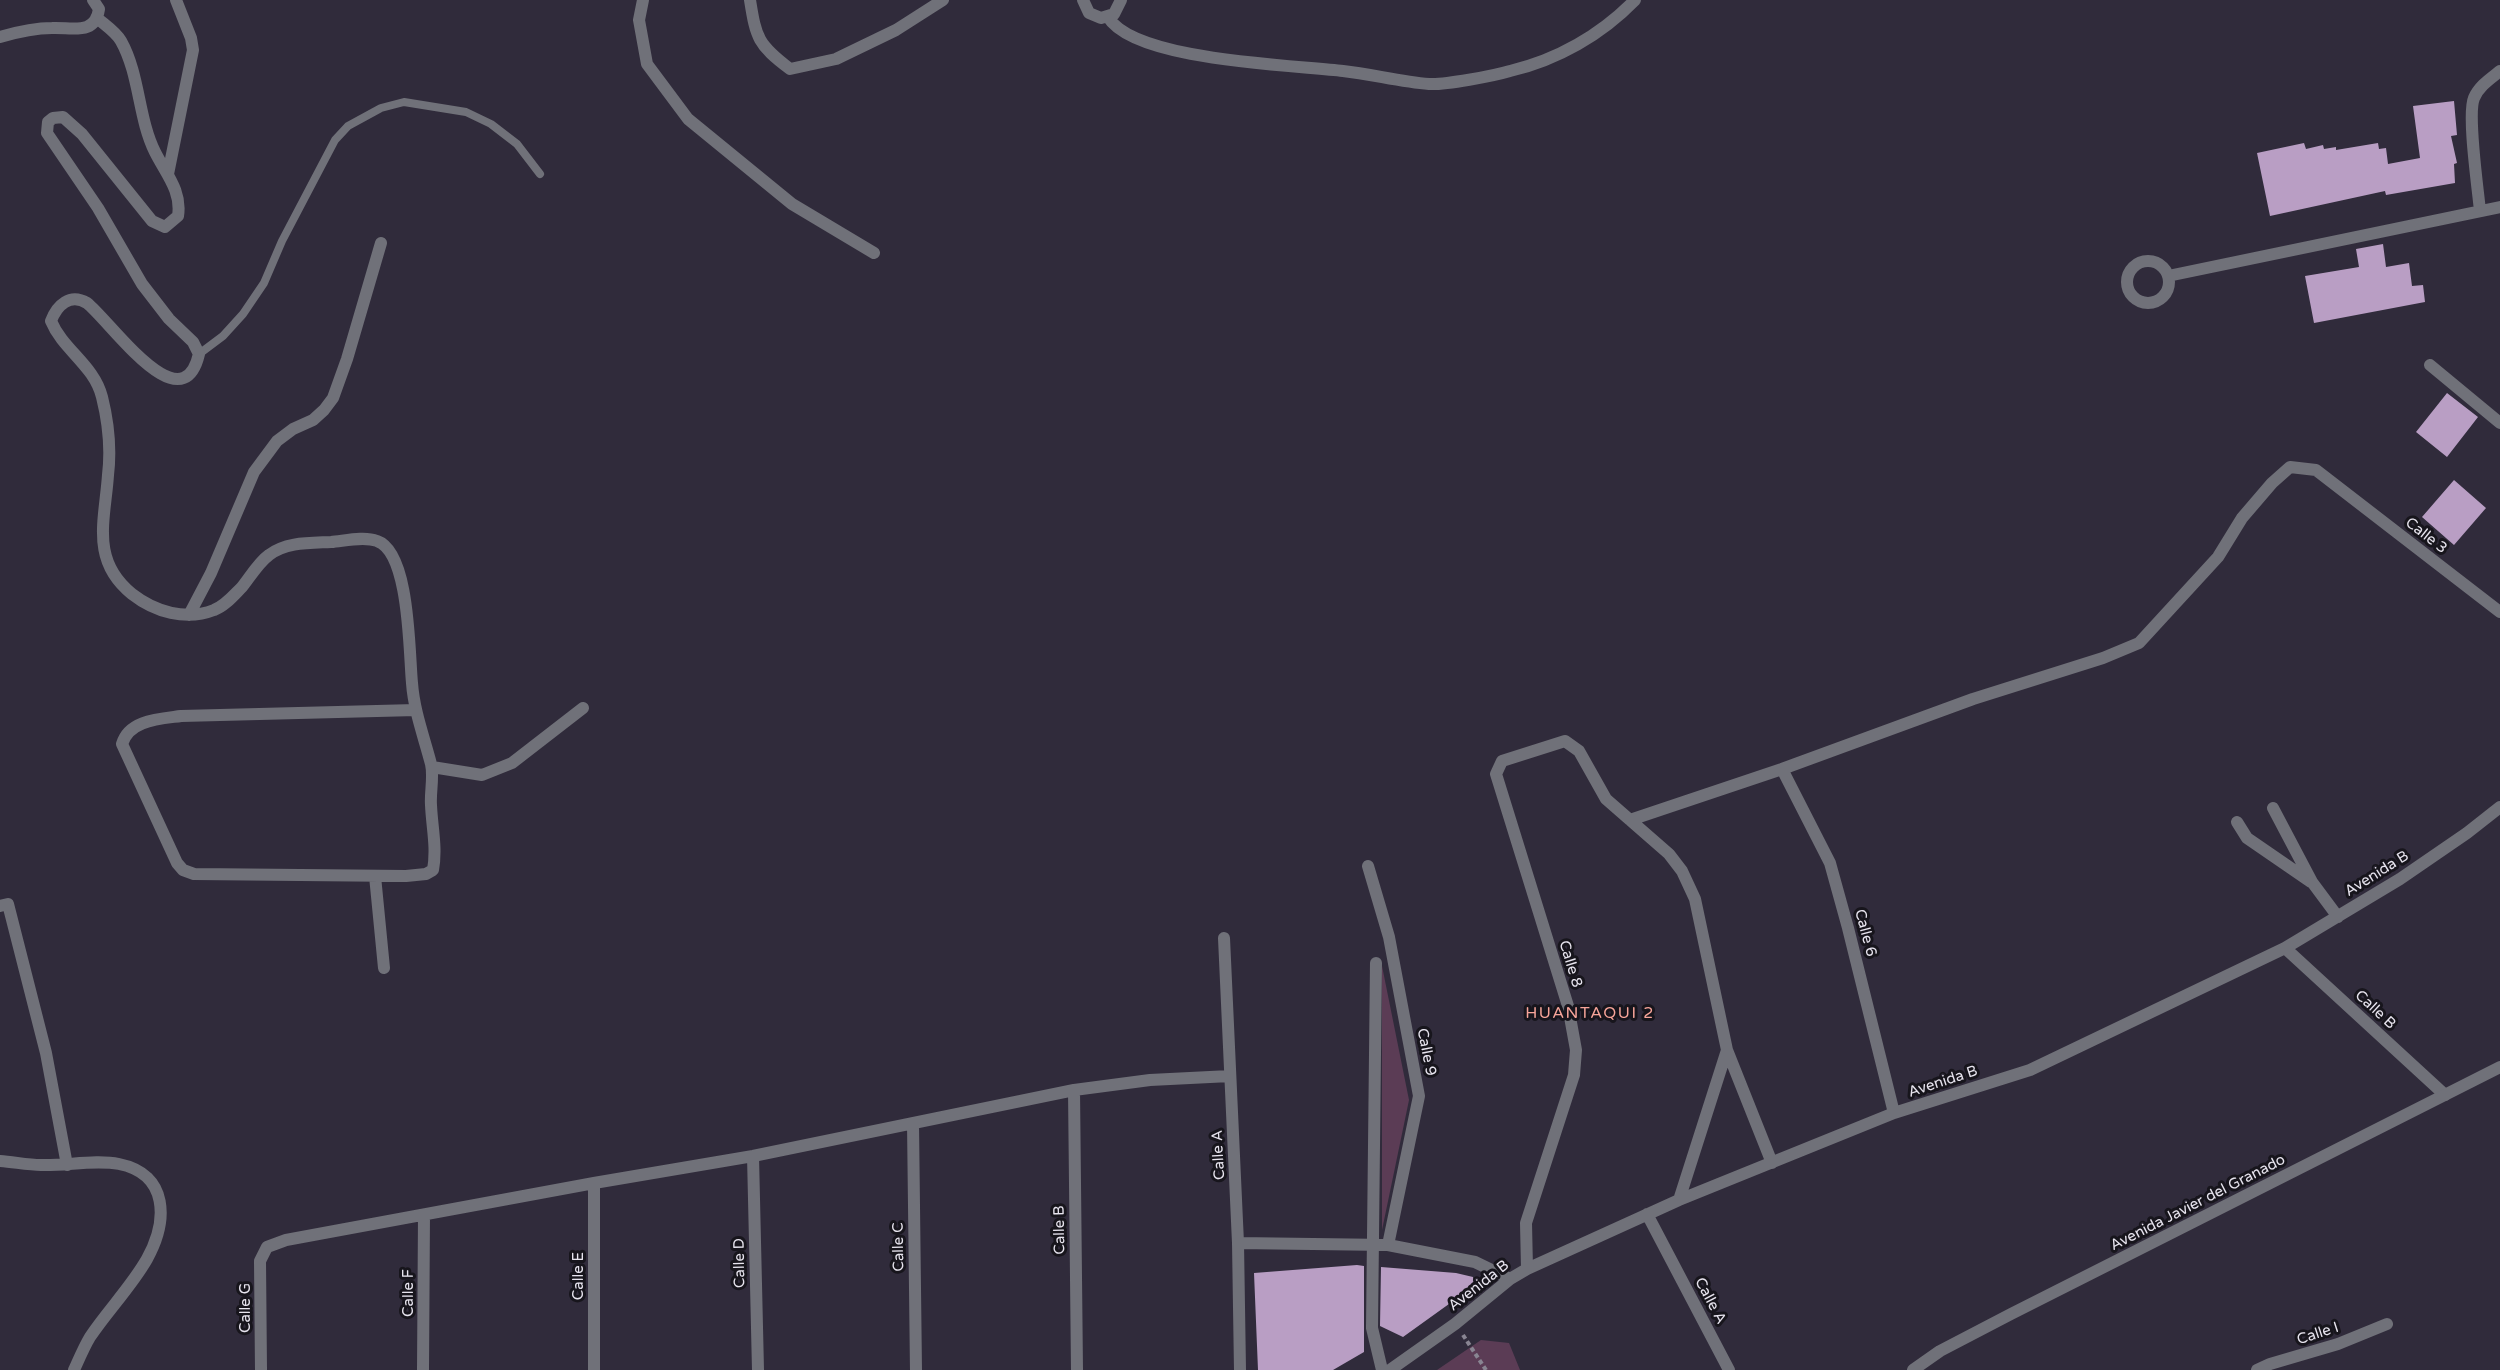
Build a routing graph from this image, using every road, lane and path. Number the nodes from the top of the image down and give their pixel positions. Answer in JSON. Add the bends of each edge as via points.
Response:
{"nodes":[{"id":1,"x":93,"y":0,"type":"edge"},
{"id":2,"x":176,"y":0,"type":"edge"},
{"id":3,"x":643,"y":0,"type":"edge"},
{"id":4,"x":750,"y":0,"type":"edge"},
{"id":5,"x":943,"y":0,"type":"edge"},
{"id":6,"x":1083,"y":0,"type":"edge"},
{"id":7,"x":1121,"y":0,"type":"edge"},
{"id":8,"x":1635,"y":0,"type":"edge"},
{"id":9,"x":1108,"y":17,"type":"junction"},
{"id":10,"x":97,"y":18,"type":"junction"},
{"id":11,"x":0,"y":37,"type":"edge"},
{"id":12,"x":2500,"y":71,"type":"edge"},
{"id":13,"x":168,"y":174,"type":"junction"},
{"id":14,"x":540,"y":174,"type":"dead end"},
{"id":15,"x":2500,"y":207,"type":"edge"},
{"id":16,"x":2480,"y":211,"type":"junction"},
{"id":17,"x":381,"y":243,"type":"dead end"},
{"id":18,"x":874,"y":253,"type":"dead end"},
{"id":19,"x":2168,"y":276,"type":"dead end"},
{"id":20,"x":199,"y":354,"type":"junction"},
{"id":21,"x":2430,"y":365,"type":"dead end"},
{"id":22,"x":2500,"y":423,"type":"edge"},
{"id":23,"x":2500,"y":612,"type":"edge"},
{"id":24,"x":189,"y":615,"type":"junction"},
{"id":25,"x":583,"y":708,"type":"dead end"},
{"id":26,"x":416,"y":710,"type":"junction"},
{"id":27,"x":432,"y":767,"type":"junction"},
{"id":28,"x":1782,"y":769,"type":"junction"},
{"id":29,"x":2500,"y":807,"type":"edge"},
{"id":30,"x":2273,"y":808,"type":"dead end"},
{"id":31,"x":1630,"y":820,"type":"junction"},
{"id":32,"x":2237,"y":822,"type":"dead end"},
{"id":33,"x":1368,"y":866,"type":"dead end"},
{"id":34,"x":375,"y":876,"type":"junction"},
{"id":35,"x":2312,"y":882,"type":"junction"},
{"id":36,"x":0,"y":906,"type":"edge"},
{"id":37,"x":2338,"y":917,"type":"junction"},
{"id":38,"x":1224,"y":938,"type":"dead end"},
{"id":39,"x":2285,"y":948,"type":"junction"},
{"id":40,"x":1376,"y":963,"type":"dead end"},
{"id":41,"x":384,"y":968,"type":"dead end"},
{"id":42,"x":1727,"y":1050,"type":"junction"},
{"id":43,"x":2500,"y":1067,"type":"edge"},
{"id":44,"x":1230,"y":1076,"type":"junction"},
{"id":45,"x":1074,"y":1090,"type":"junction"},
{"id":46,"x":2445,"y":1095,"type":"junction"},
{"id":47,"x":1894,"y":1113,"type":"junction"},
{"id":48,"x":913,"y":1124,"type":"junction"},
{"id":49,"x":753,"y":1156,"type":"junction"},
{"id":50,"x":0,"y":1161,"type":"edge"},
{"id":51,"x":1772,"y":1163,"type":"junction"},
{"id":52,"x":67,"y":1164,"type":"junction"},
{"id":53,"x":594,"y":1182,"type":"junction"},
{"id":54,"x":1679,"y":1200,"type":"junction"},
{"id":55,"x":1647,"y":1214,"type":"junction"},
{"id":56,"x":424,"y":1215,"type":"junction"},
{"id":57,"x":1238,"y":1243,"type":"junction"},
{"id":58,"x":1372,"y":1245,"type":"junction"},
{"id":59,"x":1388,"y":1245,"type":"junction"},
{"id":60,"x":1527,"y":1269,"type":"junction"},
{"id":61,"x":1510,"y":1279,"type":"junction"},
{"id":62,"x":1455,"y":1324,"type":"junction"},
{"id":63,"x":2387,"y":1324,"type":"dead end"},
{"id":64,"x":74,"y":1370,"type":"edge"},
{"id":65,"x":261,"y":1370,"type":"edge"},
{"id":66,"x":423,"y":1370,"type":"edge"},
{"id":67,"x":594,"y":1370,"type":"edge"},
{"id":68,"x":758,"y":1370,"type":"edge"},
{"id":69,"x":915,"y":1370,"type":"edge"},
{"id":70,"x":1077,"y":1370,"type":"edge"},
{"id":71,"x":1240,"y":1370,"type":"edge"},
{"id":72,"x":1382,"y":1370,"type":"edge"},
{"id":73,"x":1390,"y":1370,"type":"edge"},
{"id":74,"x":1486,"y":1370,"type":"edge"},
{"id":75,"x":1729,"y":1370,"type":"edge"},
{"id":76,"x":1913,"y":1370,"type":"edge"},
{"id":77,"x":2257,"y":1370,"type":"edge"}],
"edges":[{"from":1,"to":10,"type":"street","via":[[99,9]]},
{"from":2,"to":13,"type":"street","via":[[193,50]]},
{"from":3,"to":18,"type":"street","via":[[639,20],[647,64],[688,119],[792,204]]},
{"from":4,"to":5,"type":"street","via":[[755,32],[767,52],[790,69],[836,59],[896,30]]},
{"from":6,"to":9,"type":"street","via":[[1089,14]]},
{"from":7,"to":9,"type":"street","via":[[1119,9]]},
{"from":8,"to":9,"type":"street","via":[[1616,20],[1557,56],[1509,72],[1431,84],[1198,55],[1133,38],[1114,28]]},
{"from":10,"to":11,"type":"street","via":[[76,30],[53,28]]},
{"from":10,"to":13,"type":"street","via":[[120,38],[132,66],[154,151]]},
{"from":12,"to":16,"type":"street","via":[[2482,85],[2473,99]]},
{"from":13,"to":20,"type":"street","via":[[180,204],[178,216],[165,227],[152,221],[71,122],[59,117],[48,122],[47,133],[98,208],[142,284],[169,319],[194,342]]},
{"from":14,"to":20,"type":"lane","via":[[517,144],[491,124],[466,112],[404,102],[381,108],[348,126],[335,140],[264,283],[223,336]]},
{"from":15,"to":16,"type":"street"},
{"from":16,"to":19,"type":"street"},
{"from":17,"to":24,"type":"street","via":[[333,398],[313,420],[277,441],[254,472]]},
{"from":20,"to":24,"type":"street","via":[[191,372],[182,379],[171,380],[135,353],[80,299],[63,302],[51,321],[61,339],[91,373],[102,397],[109,472],[101,536],[106,559],[117,579],[144,603],[167,613]]},
{"from":21,"to":22,"type":"street"},
{"from":23,"to":28,"type":"street","name":"Calle 3","via":[[2316,470],[2295,466],[2284,471],[2242,518],[2218,557],[2139,642],[2103,658],[1973,699]]},
{"from":24,"to":26,"type":"street","via":[[215,610],[267,556],[286,545],[377,541],[391,553],[400,573]]},
{"from":25,"to":27,"type":"street","via":[[512,763],[482,775]]},
{"from":26,"to":27,"type":"street"},
{"from":26,"to":34,"type":"street","via":[[181,716],[147,721],[130,730],[122,744],[183,870],[194,874]]},
{"from":27,"to":34,"type":"street","via":[[433,870],[426,874]]},
{"from":28,"to":31,"type":"street","name":"Calle 3"},
{"from":28,"to":47,"type":"street","name":"Calle 6","via":[[1830,863]]},
{"from":29,"to":37,"type":"street","name":"Avenida B"},
{"from":30,"to":35,"type":"street"},
{"from":31,"to":42,"type":"street","via":[[1669,854],[1682,870],[1695,899]]},
{"from":31,"to":60,"type":"street","name":"Calle 8","via":[[1606,799],[1579,751],[1565,741],[1502,761],[1496,774],[1568,1006],[1576,1050],[1571,1085],[1526,1223]]},
{"from":32,"to":35,"type":"street","via":[[2247,838]]},
{"from":33,"to":59,"type":"street","name":"Calle 9","via":[[1389,937],[1419,1096]]},
{"from":34,"to":41,"type":"street"},
{"from":35,"to":37,"type":"street"},
{"from":36,"to":52,"type":"street","via":[[8,904],[46,1053]]},
{"from":37,"to":39,"type":"street","name":"Avenida B"},
{"from":38,"to":44,"type":"street","name":"Calle A"},
{"from":39,"to":46,"type":"street","name":"Calle B"},
{"from":39,"to":47,"type":"street","name":"Avenida B","via":[[2030,1070]]},
{"from":40,"to":58,"type":"street"},
{"from":42,"to":51,"type":"street"},
{"from":42,"to":54,"type":"street"},
{"from":43,"to":46,"type":"street","name":"Avenida Javier del Granado"},
{"from":44,"to":45,"type":"street","via":[[1150,1080]]},
{"from":44,"to":57,"type":"street","name":"Calle A"},
{"from":45,"to":48,"type":"street"},
{"from":45,"to":70,"type":"street","name":"Calle B"},
{"from":46,"to":76,"type":"street","name":"Avenida Javier del Granado","via":[[2011,1314],[1940,1351]]},
{"from":47,"to":51,"type":"street","name":"Avenida B"},
{"from":48,"to":49,"type":"street"},
{"from":48,"to":69,"type":"street","name":"Calle C"},
{"from":49,"to":53,"type":"street"},
{"from":49,"to":68,"type":"street","name":"Calle D"},
{"from":50,"to":52,"type":"street"},
{"from":51,"to":54,"type":"street","name":"Avenida B"},
{"from":52,"to":64,"type":"street","via":[[117,1163],[139,1169],[159,1194],[161,1219],[148,1257],[91,1337]]},
{"from":53,"to":56,"type":"street"},
{"from":53,"to":67,"type":"street","name":"Calle E"},
{"from":54,"to":55,"type":"street","name":"Avenida B"},
{"from":55,"to":60,"type":"street","name":"Avenida B"},
{"from":55,"to":75,"type":"street","name":"Calle A"},
{"from":56,"to":65,"type":"street","name":"Calle G","via":[[286,1240],[267,1247],[260,1262]]},
{"from":56,"to":66,"type":"street","name":"Calle F"},
{"from":57,"to":58,"type":"street"},
{"from":57,"to":71,"type":"street","name":"Calle A"},
{"from":58,"to":59,"type":"street"},
{"from":58,"to":72,"type":"street","via":[[1372,1328]]},
{"from":59,"to":61,"type":"street","via":[[1475,1262]]},
{"from":60,"to":61,"type":"street","name":"Avenida B"},
{"from":61,"to":62,"type":"street","name":"Avenida B"},
{"from":62,"to":73,"type":"street","name":"Avenida B"},
{"from":62,"to":74,"type":"path"},
{"from":63,"to":77,"type":"street","name":"Calle I"}]}
